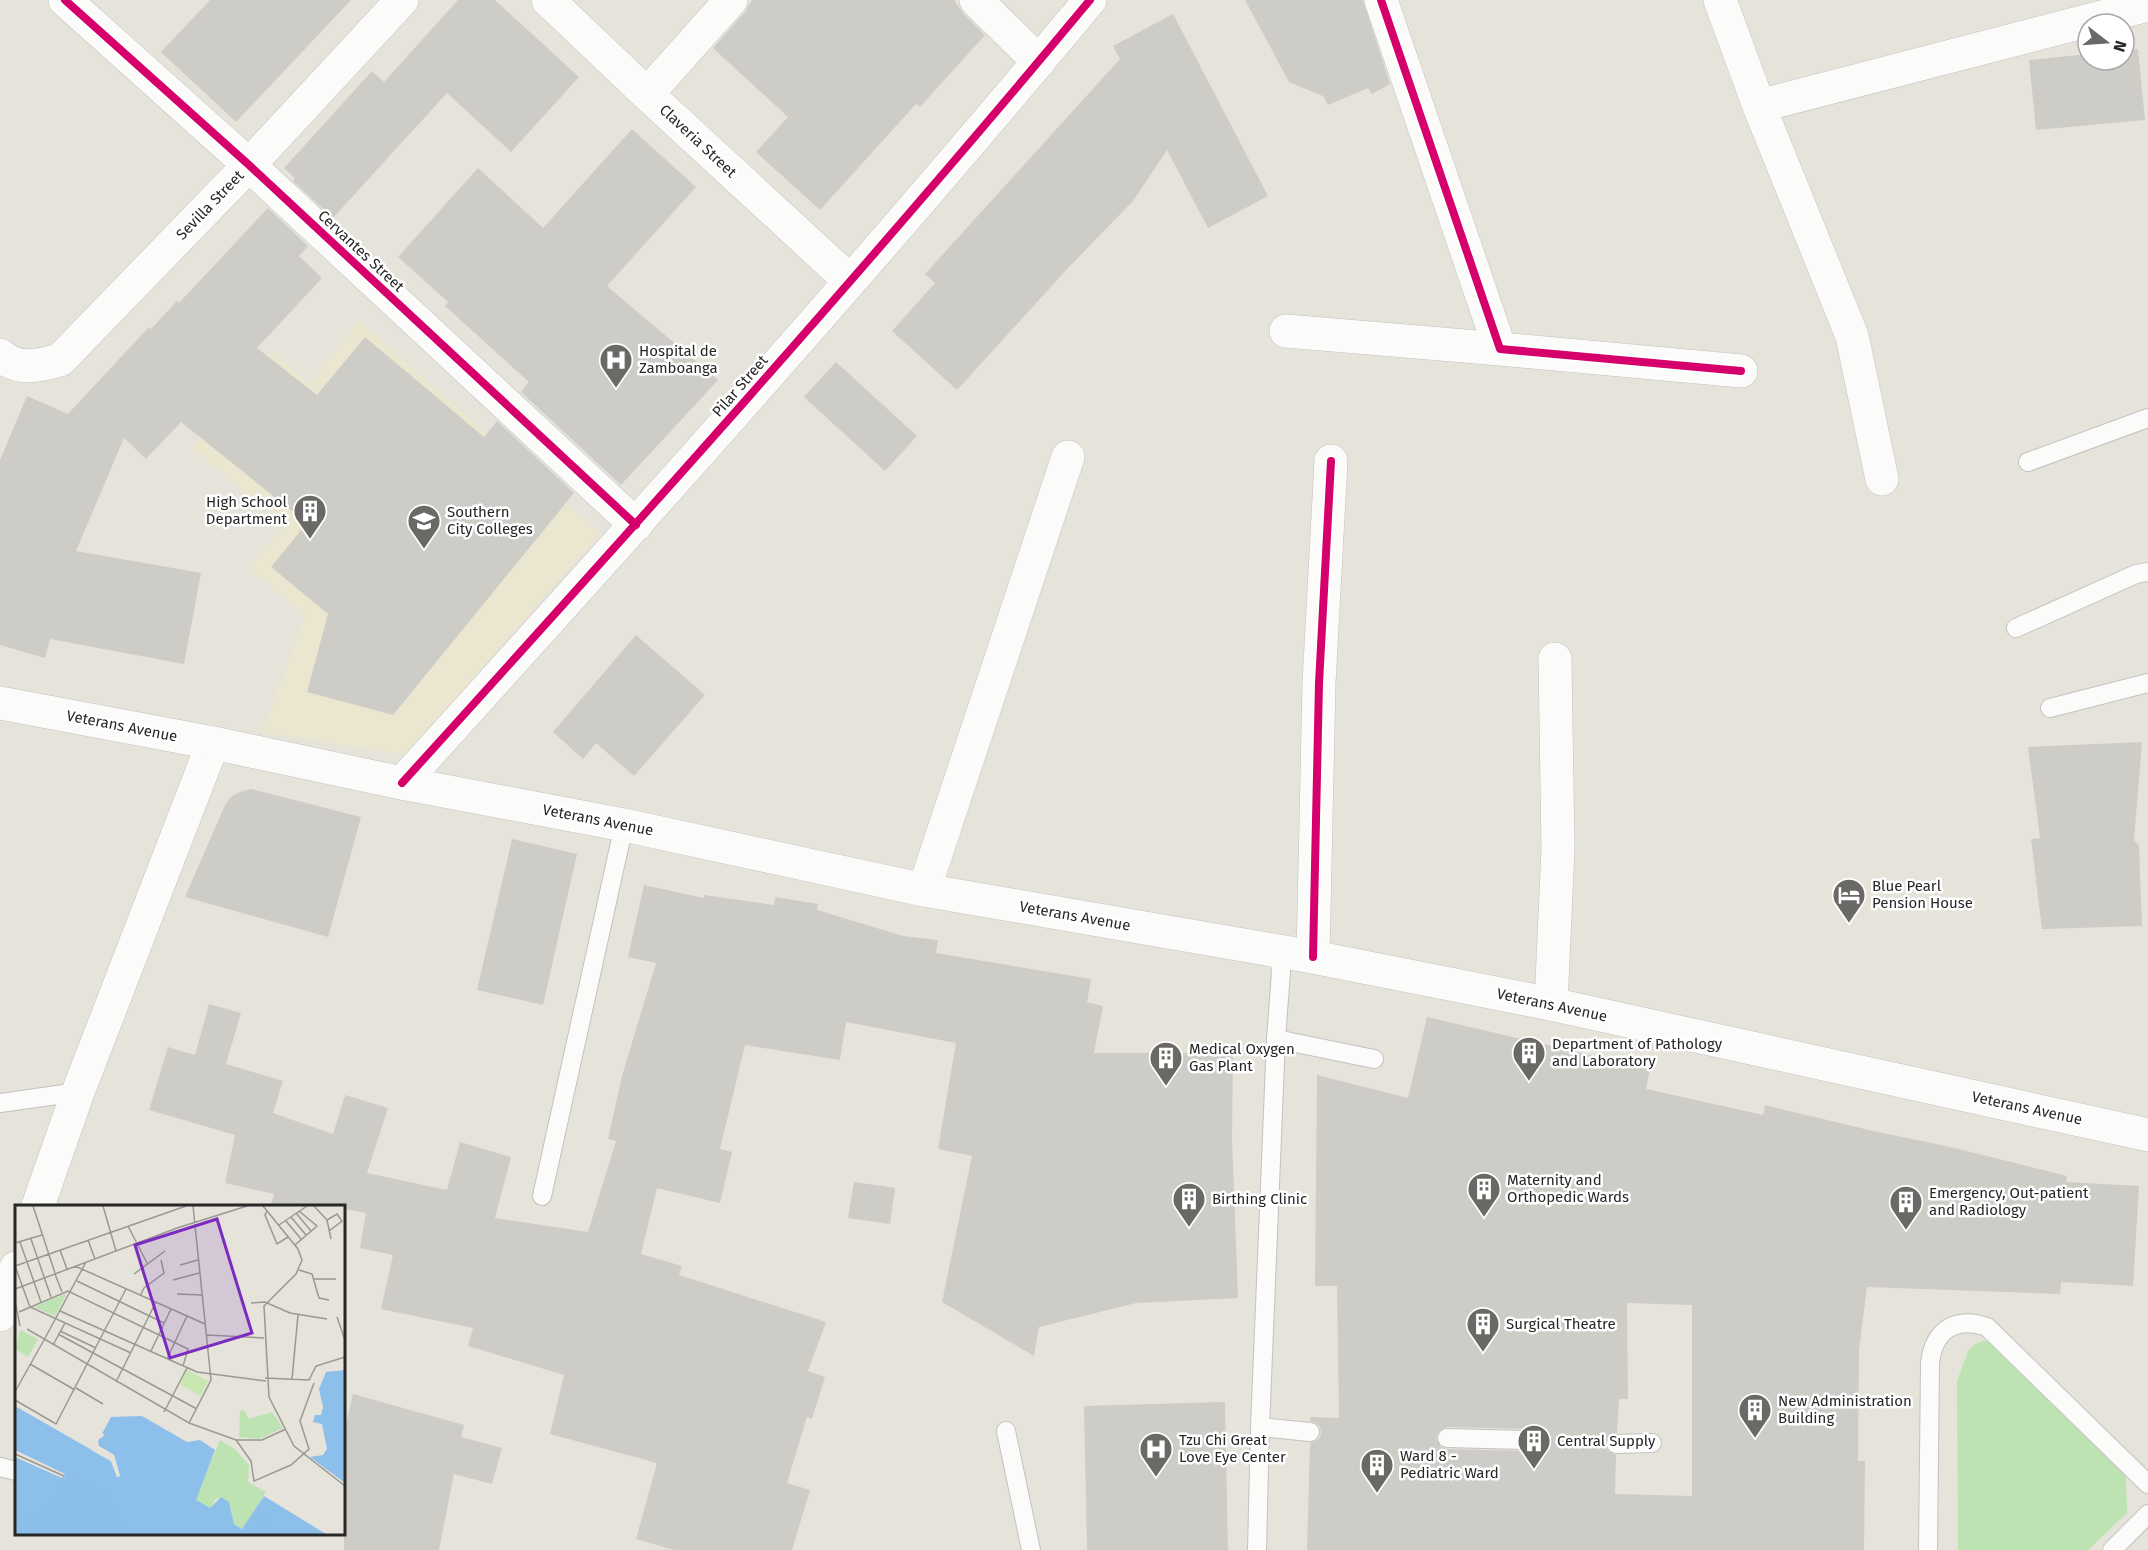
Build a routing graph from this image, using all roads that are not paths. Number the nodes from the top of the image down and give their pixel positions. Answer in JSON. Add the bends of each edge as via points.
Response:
{"nodes":[{"id":1,"x":65,"y":0,"type":"edge"},
{"id":2,"x":402,"y":0,"type":"edge"},
{"id":3,"x":548,"y":0,"type":"edge"},
{"id":4,"x":731,"y":0,"type":"edge"},
{"id":5,"x":976,"y":0,"type":"edge"},
{"id":6,"x":1090,"y":0,"type":"edge"},
{"id":7,"x":1381,"y":0,"type":"edge"},
{"id":8,"x":1720,"y":0,"type":"edge"},
{"id":9,"x":2148,"y":5,"type":"edge"},
{"id":10,"x":1039,"y":62,"type":"junction"},
{"id":11,"x":647,"y":94,"type":"junction"},
{"id":12,"x":1760,"y":106,"type":"junction"},
{"id":13,"x":249,"y":165,"type":"junction"},
{"id":14,"x":850,"y":281,"type":"junction"},
{"id":15,"x":1286,"y":331,"type":"dead end"},
{"id":16,"x":1500,"y":350,"type":"junction"},
{"id":17,"x":0,"y":355,"type":"edge"},
{"id":18,"x":1741,"y":371,"type":"dead end"},
{"id":19,"x":2148,"y":418,"type":"edge"},
{"id":20,"x":1068,"y":457,"type":"dead end"},
{"id":21,"x":1331,"y":461,"type":"dead end"},
{"id":22,"x":2028,"y":462,"type":"dead end"},
{"id":23,"x":1882,"y":479,"type":"dead end"},
{"id":24,"x":636,"y":525,"type":"junction"},
{"id":25,"x":2148,"y":572,"type":"edge"},
{"id":26,"x":2016,"y":628,"type":"dead end"},
{"id":27,"x":1555,"y":659,"type":"dead end"},
{"id":28,"x":2148,"y":683,"type":"edge"},
{"id":29,"x":0,"y":703,"type":"edge"},
{"id":30,"x":2050,"y":708,"type":"dead end"},
{"id":31,"x":213,"y":743,"type":"junction"},
{"id":32,"x":402,"y":783,"type":"junction"},
{"id":33,"x":624,"y":825,"type":"junction"},
{"id":34,"x":924,"y":890,"type":"junction"},
{"id":35,"x":1278,"y":951,"type":"junction"},
{"id":36,"x":1313,"y":957,"type":"junction"},
{"id":37,"x":1551,"y":1004,"type":"junction"},
{"id":38,"x":1276,"y":1039,"type":"junction"},
{"id":39,"x":1374,"y":1059,"type":"dead end"},
{"id":40,"x":78,"y":1092,"type":"junction"},
{"id":41,"x":0,"y":1103,"type":"edge"},
{"id":42,"x":2148,"y":1135,"type":"edge"},
{"id":43,"x":542,"y":1196,"type":"dead end"},
{"id":44,"x":38,"y":1205,"type":"edge"},
{"id":45,"x":1260,"y":1427,"type":"junction"},
{"id":46,"x":1006,"y":1431,"type":"dead end"},
{"id":47,"x":1310,"y":1432,"type":"dead end"},
{"id":48,"x":1447,"y":1438,"type":"dead end"},
{"id":49,"x":1525,"y":1440,"type":"dead end"},
{"id":50,"x":1652,"y":1443,"type":"dead end"},
{"id":51,"x":1616,"y":1444,"type":"dead end"},
{"id":52,"x":0,"y":1467,"type":"edge"},
{"id":53,"x":15,"y":1471,"type":"edge"},
{"id":54,"x":2148,"y":1484,"type":"edge"},
{"id":55,"x":2148,"y":1514,"type":"edge"},
{"id":56,"x":1030,"y":1550,"type":"edge"},
{"id":57,"x":1257,"y":1550,"type":"edge"},
{"id":58,"x":1928,"y":1550,"type":"edge"},
{"id":59,"x":2112,"y":1550,"type":"edge"}],
"edges":[{"from":1,"to":13,"type":"street","name":"Cervantes Street"},
{"from":2,"to":13,"type":"street","name":"Sevilla Street"},
{"from":3,"to":11,"type":"street","name":"Claveria Street"},
{"from":4,"to":11,"type":"street"},
{"from":5,"to":10,"type":"street"},
{"from":6,"to":10,"type":"street","name":"Pilar Street"},
{"from":7,"to":16,"type":"street"},
{"from":8,"to":12,"type":"street"},
{"from":9,"to":12,"type":"street"},
{"from":10,"to":14,"type":"street","name":"Pilar Street"},
{"from":11,"to":14,"type":"street","name":"Claveria Street"},
{"from":12,"to":23,"type":"street","via":[[1852,336]]},
{"from":13,"to":17,"type":"street","name":"Sevilla Street","via":[[60,360],[33,367],[9,363]]},
{"from":13,"to":24,"type":"street","name":"Cervantes Street"},
{"from":14,"to":24,"type":"street","name":"Pilar Street"},
{"from":15,"to":16,"type":"street"},
{"from":16,"to":18,"type":"street"},
{"from":19,"to":22,"type":"lane"},
{"from":20,"to":34,"type":"street"},
{"from":21,"to":36,"type":"street","via":[[1318,683]]},
{"from":24,"to":32,"type":"street","name":"Pilar Street"},
{"from":25,"to":26,"type":"lane"},
{"from":27,"to":37,"type":"street","via":[[1558,849]]},
{"from":28,"to":30,"type":"lane"},
{"from":29,"to":31,"type":"street","name":"Veterans Avenue"},
{"from":31,"to":32,"type":"street","name":"Veterans Avenue"},
{"from":31,"to":40,"type":"street"},
{"from":32,"to":33,"type":"street","name":"Veterans Avenue"},
{"from":33,"to":34,"type":"street","name":"Veterans Avenue"},
{"from":33,"to":43,"type":"lane"},
{"from":34,"to":35,"type":"street","name":"Veterans Avenue"},
{"from":35,"to":36,"type":"street","name":"Veterans Avenue"},
{"from":35,"to":38,"type":"lane","via":[[1281,972]]},
{"from":36,"to":37,"type":"street","name":"Veterans Avenue"},
{"from":37,"to":42,"type":"street","name":"Veterans Avenue"},
{"from":38,"to":39,"type":"lane"},
{"from":38,"to":45,"type":"lane"},
{"from":40,"to":41,"type":"lane"},
{"from":40,"to":44,"type":"street"},
{"from":45,"to":47,"type":"lane"},
{"from":45,"to":57,"type":"lane"},
{"from":46,"to":56,"type":"lane"},
{"from":48,"to":49,"type":"lane"},
{"from":50,"to":51,"type":"lane"},
{"from":52,"to":53,"type":"lane"},
{"from":54,"to":58,"type":"lane","via":[[1987,1327],[1963,1322],[1945,1332],[1932,1348]]},
{"from":55,"to":59,"type":"lane"}]}
